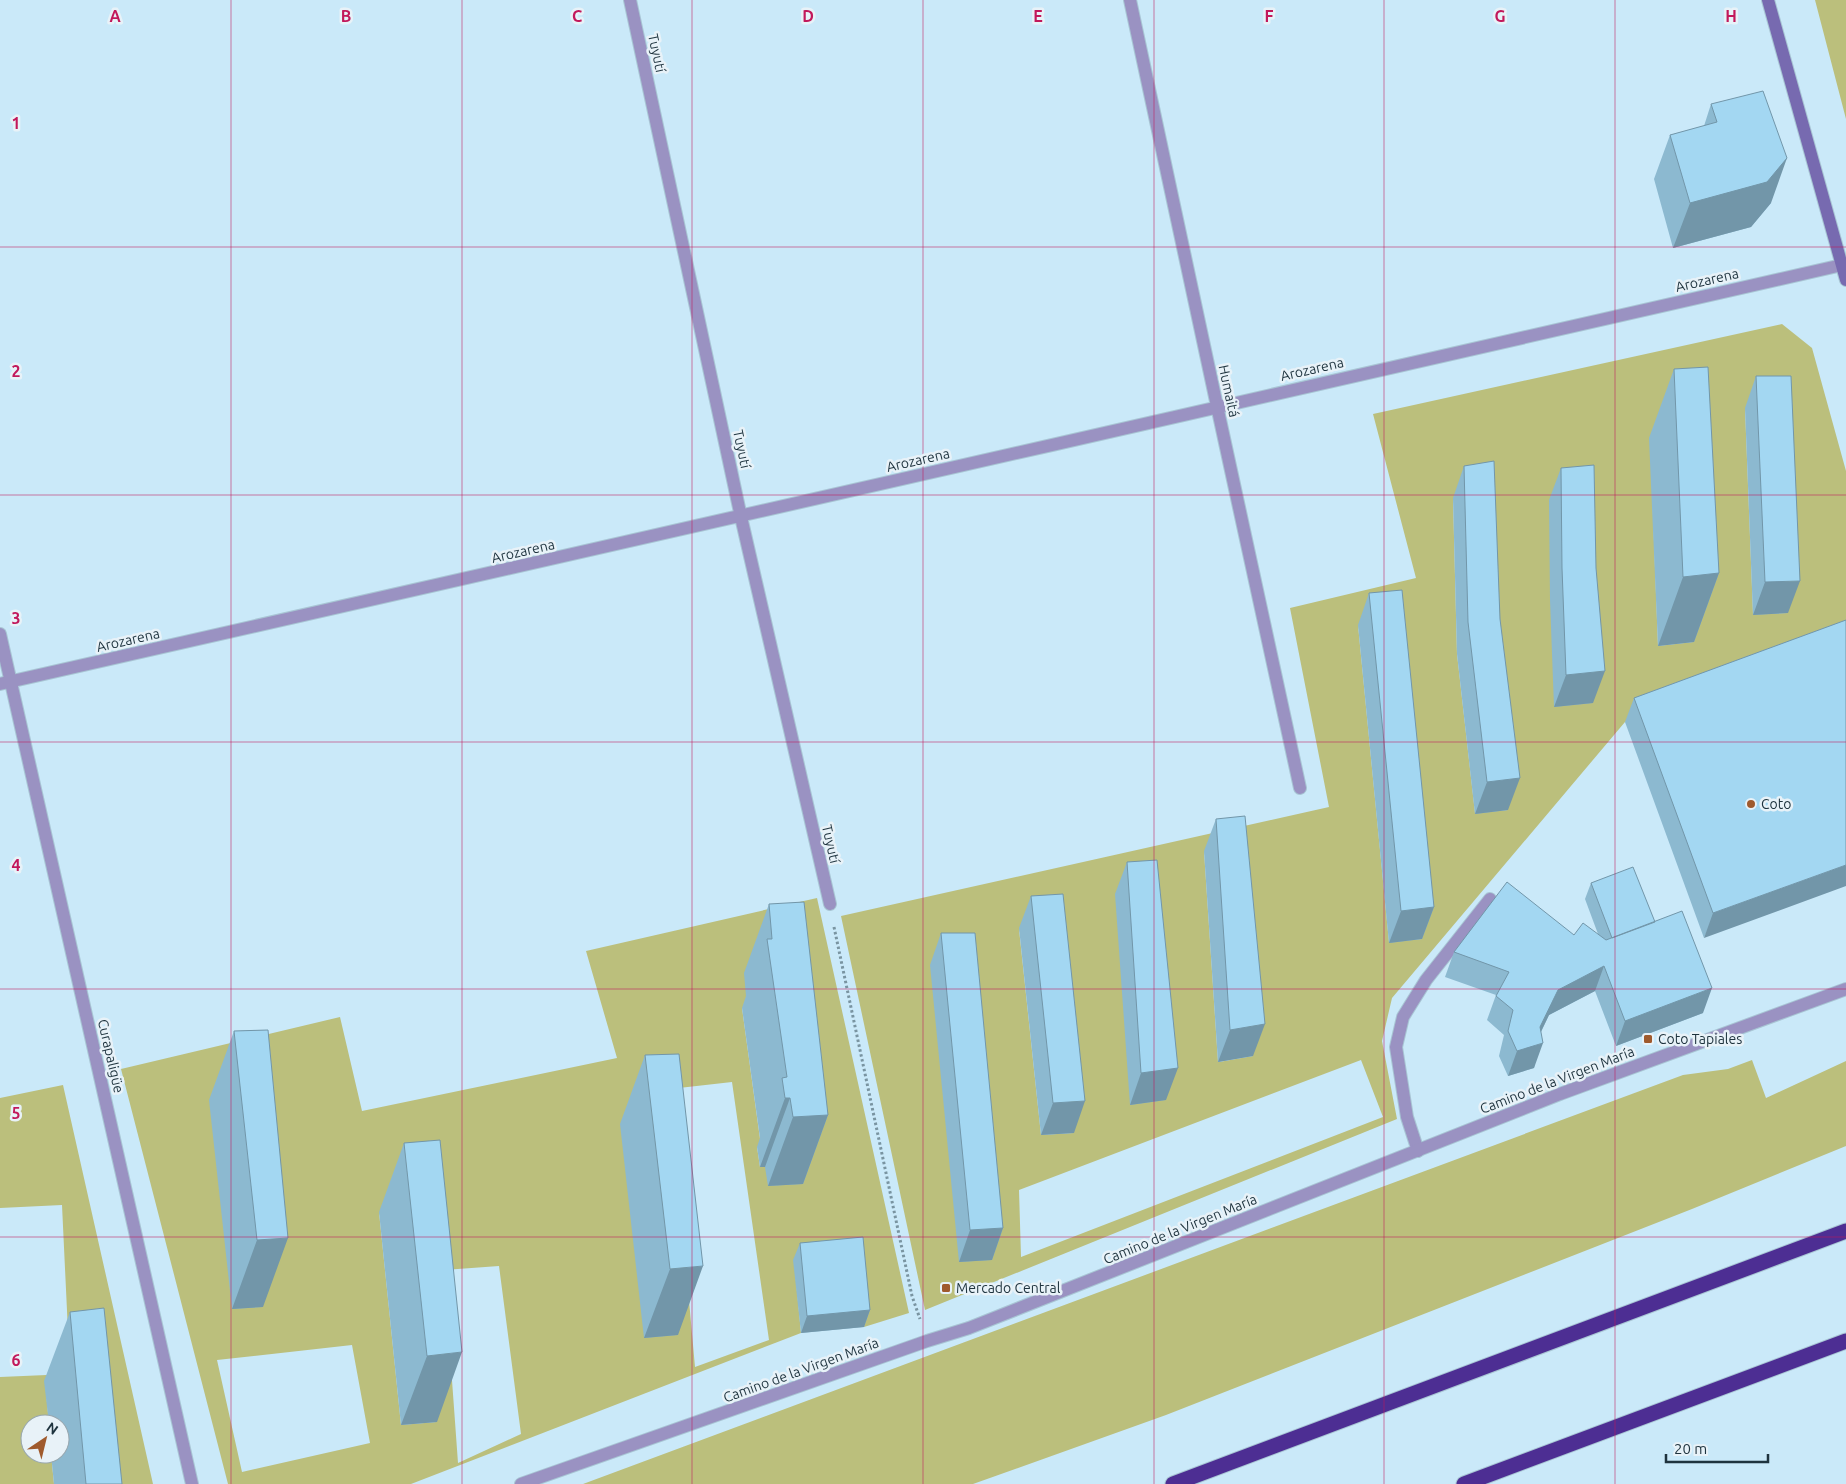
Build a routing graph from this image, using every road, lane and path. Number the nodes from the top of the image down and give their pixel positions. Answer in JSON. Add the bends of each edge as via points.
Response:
{"nodes":[{"id":1,"x":630,"y":0,"type":"edge"},
{"id":2,"x":1130,"y":0,"type":"edge"},
{"id":3,"x":1768,"y":0,"type":"edge"},
{"id":4,"x":1842,"y":265,"type":"junction"},
{"id":5,"x":1846,"y":280,"type":"edge"},
{"id":6,"x":1216,"y":406,"type":"junction"},
{"id":7,"x":741,"y":517,"type":"junction"},
{"id":8,"x":0,"y":634,"type":"edge"},
{"id":9,"x":6,"y":683,"type":"edge"},
{"id":10,"x":1300,"y":788,"type":"dead end"},
{"id":11,"x":1490,"y":899,"type":"dead end"},
{"id":12,"x":830,"y":904,"type":"joint"},
{"id":13,"x":1846,"y":989,"type":"edge"},
{"id":14,"x":1418,"y":1151,"type":"junction"},
{"id":15,"x":1846,"y":1231,"type":"edge"},
{"id":16,"x":927,"y":1341,"type":"junction"},
{"id":17,"x":1846,"y":1341,"type":"edge"},
{"id":18,"x":192,"y":1484,"type":"edge"},
{"id":19,"x":521,"y":1484,"type":"edge"},
{"id":20,"x":1173,"y":1484,"type":"edge"},
{"id":21,"x":1464,"y":1484,"type":"edge"}],
"edges":[{"from":1,"to":7,"type":"street","name":"Tuyutí"},
{"from":2,"to":6,"type":"street","name":"Humaitá"},
{"from":3,"to":4,"type":"main road"},
{"from":4,"to":5,"type":"main road"},
{"from":4,"to":6,"type":"street","name":"Arozarena"},
{"from":6,"to":7,"type":"street","name":"Arozarena"},
{"from":6,"to":10,"type":"street","name":"Humaitá"},
{"from":7,"to":9,"type":"street","name":"Arozarena"},
{"from":7,"to":12,"type":"street","name":"Tuyutí"},
{"from":8,"to":9,"type":"street","name":"Curapaligüe"},
{"from":9,"to":18,"type":"street","name":"Curapaligüe"},
{"from":11,"to":14,"type":"street","via":[[1426,980],[1403,1017],[1396,1047],[1407,1117]]},
{"from":12,"to":16,"type":"path","via":[[912,1296]]},
{"from":13,"to":14,"type":"street","name":"Camino de la Virgen María","via":[[1560,1094]]},
{"from":14,"to":16,"type":"street","name":"Camino de la Virgen María","via":[[970,1328]]},
{"from":15,"to":20,"type":"highway"},
{"from":16,"to":19,"type":"street","name":"Camino de la Virgen María"},
{"from":17,"to":21,"type":"highway"}]}
